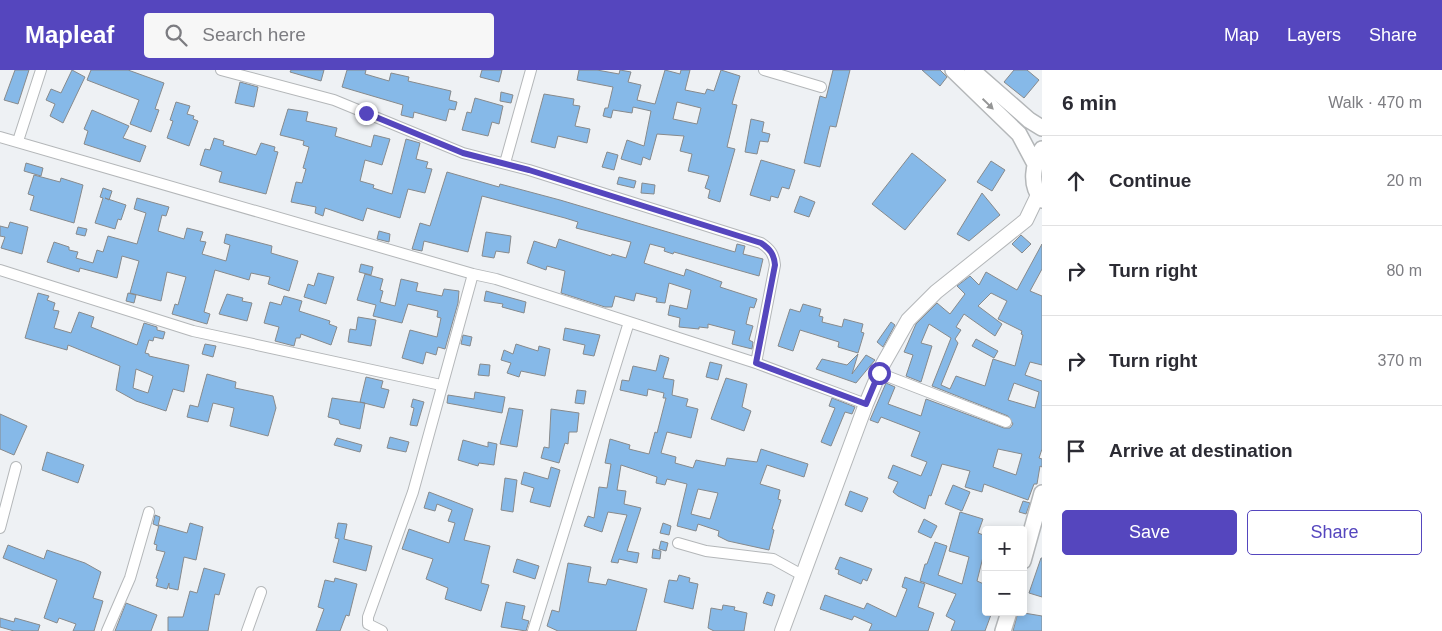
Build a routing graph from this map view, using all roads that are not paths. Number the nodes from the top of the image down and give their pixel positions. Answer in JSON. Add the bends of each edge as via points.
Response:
{"nodes":[{"id":1,"x":41,"y":70,"type":"edge"},
{"id":2,"x":221,"y":70,"type":"edge"},
{"id":3,"x":531,"y":70,"type":"edge"},
{"id":4,"x":764,"y":70,"type":"edge"},
{"id":5,"x":953,"y":70,"type":"edge"},
{"id":6,"x":972,"y":70,"type":"edge"},
{"id":7,"x":821,"y":87,"type":"dead end"},
{"id":8,"x":1042,"y":128,"type":"edge"},
{"id":9,"x":0,"y":137,"type":"edge"},
{"id":10,"x":18,"y":141,"type":"junction"},
{"id":11,"x":1042,"y":149,"type":"edge"},
{"id":12,"x":505,"y":163,"type":"junction"},
{"id":13,"x":1035,"y":164,"type":"junction"},
{"id":14,"x":1040,"y":197,"type":"edge"},
{"id":15,"x":1042,"y":216,"type":"edge"},
{"id":16,"x":1026,"y":220,"type":"junction"},
{"id":17,"x":0,"y":270,"type":"edge"},
{"id":18,"x":473,"y":274,"type":"junction"},
{"id":19,"x":629,"y":322,"type":"junction"},
{"id":20,"x":756,"y":363,"type":"junction"},
{"id":21,"x":879,"y":373,"type":"junction"},
{"id":22,"x":441,"y":385,"type":"junction"},
{"id":23,"x":866,"y":404,"type":"junction"},
{"id":24,"x":1006,"y":422,"type":"dead end"},
{"id":25,"x":16,"y":467,"type":"dead end"},
{"id":26,"x":1042,"y":492,"type":"edge"},
{"id":27,"x":149,"y":512,"type":"dead end"},
{"id":28,"x":0,"y":528,"type":"edge"},
{"id":29,"x":1037,"y":534,"type":"edge"},
{"id":30,"x":678,"y":543,"type":"dead end"},
{"id":31,"x":1027,"y":553,"type":"edge"},
{"id":32,"x":802,"y":575,"type":"junction"},
{"id":33,"x":261,"y":592,"type":"dead end"},
{"id":34,"x":1008,"y":616,"type":"edge"},
{"id":35,"x":107,"y":631,"type":"edge"},
{"id":36,"x":247,"y":631,"type":"edge"},
{"id":37,"x":382,"y":631,"type":"edge"},
{"id":38,"x":533,"y":631,"type":"edge"},
{"id":39,"x":782,"y":631,"type":"edge"},
{"id":40,"x":1003,"y":631,"type":"edge"}],
"edges":[{"from":1,"to":10,"type":"street"},
{"from":2,"to":12,"type":"street","via":[[334,100],[463,153]]},
{"from":3,"to":12,"type":"street"},
{"from":4,"to":7,"type":"street"},
{"from":5,"to":13,"type":"main road","one_way":true,"via":[[1019,134]]},
{"from":6,"to":8,"type":"main road"},
{"from":9,"to":10,"type":"street"},
{"from":10,"to":18,"type":"street"},
{"from":11,"to":13,"type":"main road"},
{"from":12,"to":20,"type":"street","via":[[769,248],[775,265]]},
{"from":13,"to":14,"type":"main road","via":[[1034,180]]},
{"from":14,"to":16,"type":"street"},
{"from":15,"to":16,"type":"street"},
{"from":16,"to":21,"type":"street","via":[[936,292],[908,320]]},
{"from":17,"to":22,"type":"street","via":[[193,331]]},
{"from":18,"to":19,"type":"street"},
{"from":18,"to":22,"type":"street"},
{"from":19,"to":20,"type":"street"},
{"from":19,"to":38,"type":"street"},
{"from":20,"to":23,"type":"street"},
{"from":21,"to":23,"type":"street"},
{"from":21,"to":24,"type":"street"},
{"from":22,"to":37,"type":"street","via":[[413,492],[368,617],[368,624]]},
{"from":23,"to":32,"type":"street"},
{"from":25,"to":28,"type":"street"},
{"from":26,"to":29,"type":"main road"},
{"from":27,"to":35,"type":"street","via":[[130,578]]},
{"from":29,"to":31,"type":"main road"},
{"from":30,"to":32,"type":"street","via":[[706,551],[773,559]]},
{"from":32,"to":39,"type":"street"},
{"from":33,"to":36,"type":"street"},
{"from":34,"to":40,"type":"main road"}]}
